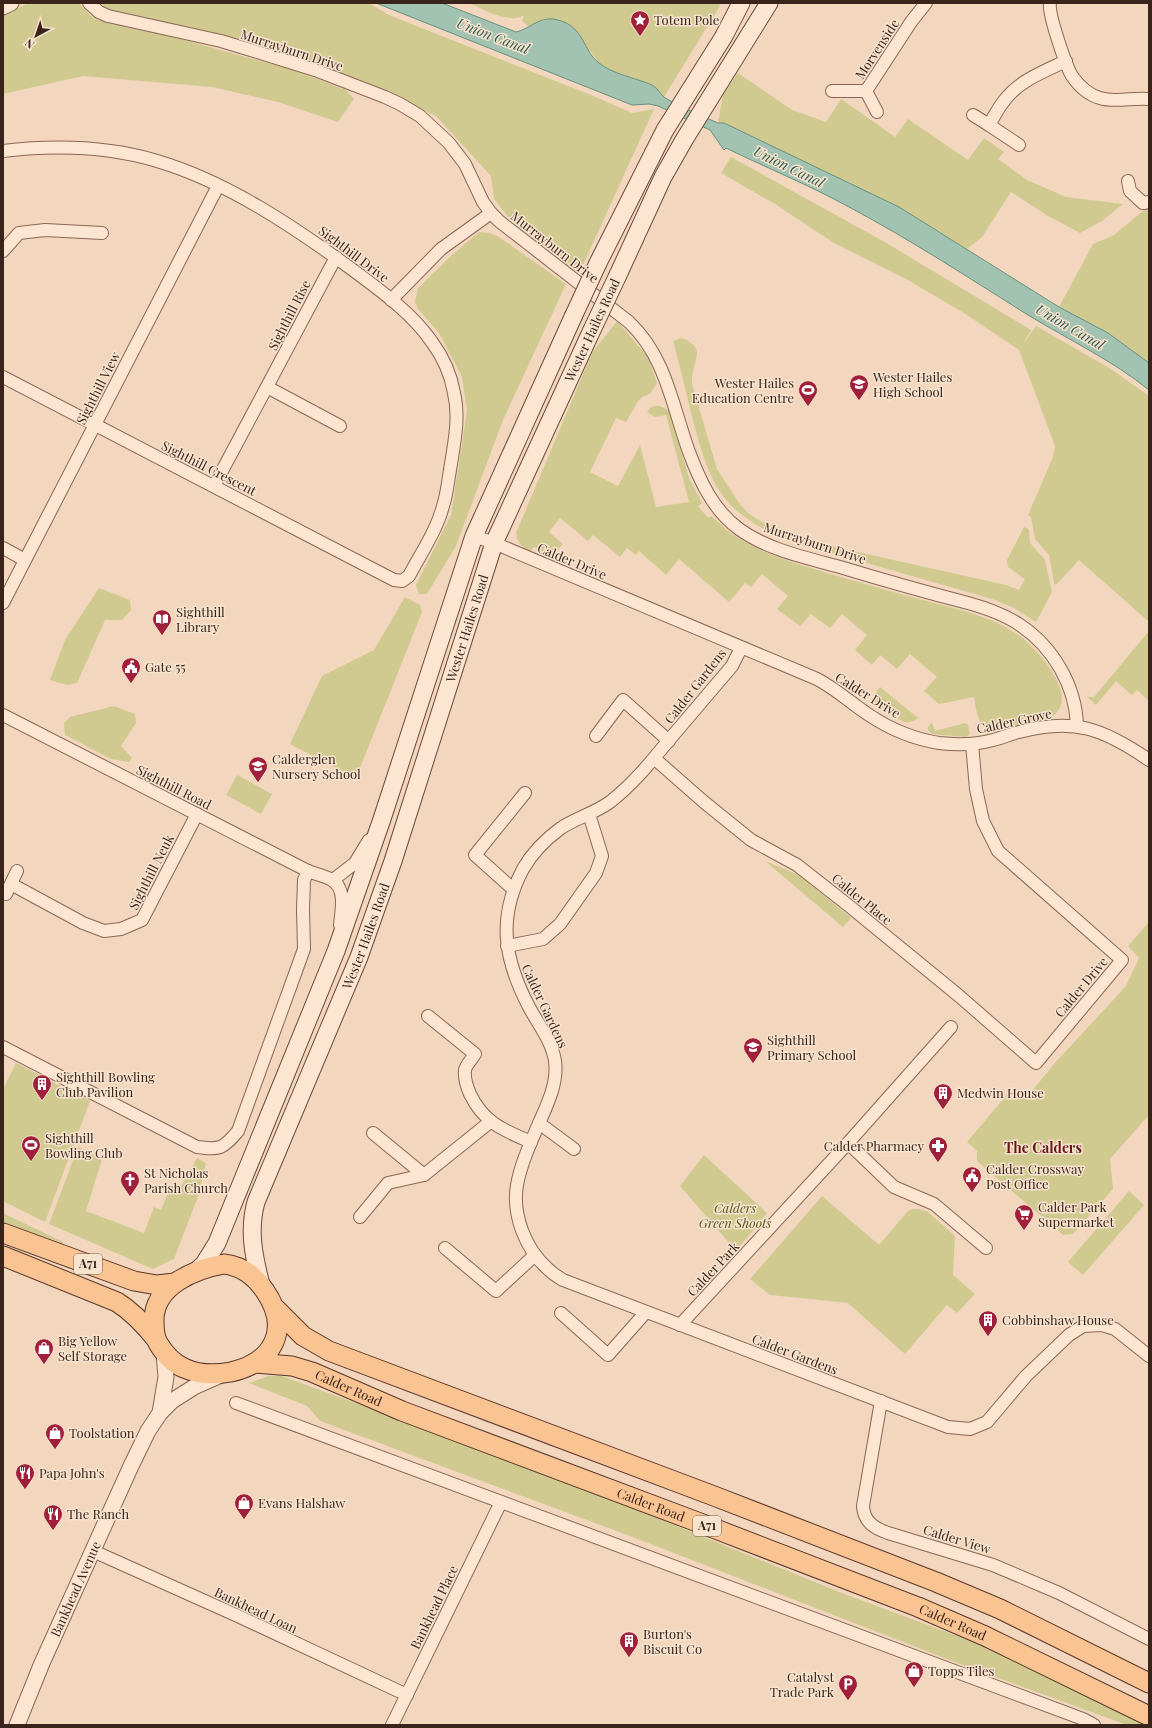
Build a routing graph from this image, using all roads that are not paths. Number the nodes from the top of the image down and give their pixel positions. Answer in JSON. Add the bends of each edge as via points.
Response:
{"nodes":[{"id":1,"x":11,"y":3,"type":"edge"},
{"id":2,"x":89,"y":3,"type":"edge"},
{"id":3,"x":741,"y":3,"type":"edge"},
{"id":4,"x":769,"y":3,"type":"edge"},
{"id":5,"x":926,"y":3,"type":"edge"},
{"id":6,"x":1050,"y":3,"type":"edge"},
{"id":7,"x":3,"y":7,"type":"edge"},
{"id":8,"x":1066,"y":61,"type":"junction"},
{"id":9,"x":832,"y":91,"type":"dead end"},
{"id":10,"x":866,"y":91,"type":"junction"},
{"id":11,"x":1149,"y":99,"type":"edge"},
{"id":12,"x":877,"y":112,"type":"dead end"},
{"id":13,"x":973,"y":114,"type":"dead end"},
{"id":14,"x":989,"y":125,"type":"junction"},
{"id":15,"x":1019,"y":145,"type":"dead end"},
{"id":16,"x":3,"y":151,"type":"edge"},
{"id":17,"x":1128,"y":181,"type":"dead end"},
{"id":18,"x":218,"y":186,"type":"junction"},
{"id":19,"x":1149,"y":202,"type":"edge"},
{"id":20,"x":491,"y":213,"type":"junction"},
{"id":21,"x":102,"y":233,"type":"dead end"},
{"id":22,"x":3,"y":251,"type":"edge"},
{"id":23,"x":336,"y":257,"type":"junction"},
{"id":24,"x":392,"y":300,"type":"junction"},
{"id":25,"x":3,"y":377,"type":"edge"},
{"id":26,"x":267,"y":387,"type":"junction"},
{"id":27,"x":95,"y":425,"type":"junction"},
{"id":28,"x":340,"y":426,"type":"dead end"},
{"id":29,"x":214,"y":486,"type":"junction"},
{"id":30,"x":474,"y":536,"type":"junction"},
{"id":31,"x":494,"y":543,"type":"junction"},
{"id":32,"x":3,"y":548,"type":"edge"},
{"id":33,"x":25,"y":560,"type":"junction"},
{"id":34,"x":402,"y":580,"type":"joint"},
{"id":35,"x":3,"y":603,"type":"edge"},
{"id":36,"x":741,"y":648,"type":"junction"},
{"id":37,"x":3,"y":715,"type":"edge"},
{"id":38,"x":1077,"y":726,"type":"junction"},
{"id":39,"x":596,"y":736,"type":"dead end"},
{"id":40,"x":669,"y":741,"type":"junction"},
{"id":41,"x":972,"y":744,"type":"junction"},
{"id":42,"x":655,"y":759,"type":"junction"},
{"id":43,"x":1149,"y":760,"type":"edge"},
{"id":44,"x":525,"y":793,"type":"dead end"},
{"id":45,"x":197,"y":814,"type":"junction"},
{"id":46,"x":589,"y":814,"type":"junction"},
{"id":47,"x":382,"y":819,"type":"junction"},
{"id":48,"x":17,"y":871,"type":"dead end"},
{"id":49,"x":308,"y":871,"type":"junction"},
{"id":50,"x":333,"y":880,"type":"junction"},
{"id":51,"x":513,"y":889,"type":"junction"},
{"id":52,"x":507,"y":946,"type":"junction"},
{"id":53,"x":336,"y":950,"type":"junction"},
{"id":54,"x":428,"y":1016,"type":"dead end"},
{"id":55,"x":951,"y":1027,"type":"dead end"},
{"id":56,"x":3,"y":1047,"type":"edge"},
{"id":57,"x":1043,"y":1054,"type":"joint"},
{"id":58,"x":490,"y":1122,"type":"junction"},
{"id":59,"x":539,"y":1123,"type":"junction"},
{"id":60,"x":373,"y":1133,"type":"dead end"},
{"id":61,"x":531,"y":1142,"type":"junction"},
{"id":62,"x":848,"y":1143,"type":"junction"},
{"id":63,"x":574,"y":1149,"type":"dead end"},
{"id":64,"x":424,"y":1175,"type":"junction"},
{"id":65,"x":360,"y":1217,"type":"dead end"},
{"id":66,"x":3,"y":1233,"type":"edge"},
{"id":67,"x":445,"y":1248,"type":"dead end"},
{"id":68,"x":986,"y":1248,"type":"dead end"},
{"id":69,"x":535,"y":1255,"type":"junction"},
{"id":70,"x":3,"y":1256,"type":"edge"},
{"id":71,"x":194,"y":1273,"type":"junction"},
{"id":72,"x":175,"y":1283,"type":"junction"},
{"id":73,"x":261,"y":1285,"type":"junction"},
{"id":74,"x":276,"y":1309,"type":"junction"},
{"id":75,"x":646,"y":1312,"type":"junction"},
{"id":76,"x":560,"y":1313,"type":"dead end"},
{"id":77,"x":680,"y":1326,"type":"junction"},
{"id":78,"x":160,"y":1346,"type":"junction"},
{"id":79,"x":1149,"y":1356,"type":"edge"},
{"id":80,"x":255,"y":1363,"type":"junction"},
{"id":81,"x":225,"y":1373,"type":"junction"},
{"id":82,"x":881,"y":1401,"type":"junction"},
{"id":83,"x":236,"y":1403,"type":"dead end"},
{"id":84,"x":160,"y":1413,"type":"junction"},
{"id":85,"x":501,"y":1502,"type":"junction"},
{"id":86,"x":93,"y":1551,"type":"junction"},
{"id":87,"x":1149,"y":1639,"type":"edge"},
{"id":88,"x":1149,"y":1682,"type":"edge"},
{"id":89,"x":407,"y":1695,"type":"junction"},
{"id":90,"x":1149,"y":1716,"type":"edge"},
{"id":91,"x":17,"y":1725,"type":"edge"},
{"id":92,"x":392,"y":1725,"type":"edge"},
{"id":93,"x":1094,"y":1725,"type":"edge"}],
"edges":[{"from":1,"to":7,"type":"street"},
{"from":2,"to":20,"type":"street","name":"Murrayburn Drive","via":[[108,16],[221,41],[314,70],[400,104],[420,116],[449,144],[465,164]]},
{"from":3,"to":30,"type":"main road","name":"Wester Hailes Road","bridge":true,"via":[[724,36],[665,130],[598,263]]},
{"from":4,"to":31,"type":"main road","name":"Wester Hailes Road","bridge":true,"via":[[663,177]]},
{"from":5,"to":10,"type":"street","name":"Morvenside"},
{"from":6,"to":8,"type":"street","via":[[1052,20]]},
{"from":8,"to":11,"type":"street","via":[[1071,75],[1090,94],[1116,100],[1138,97]]},
{"from":8,"to":14,"type":"street","via":[[1021,85],[1004,100]]},
{"from":9,"to":10,"type":"street","name":"Morvenside"},
{"from":10,"to":12,"type":"street","name":"Morvenside"},
{"from":13,"to":14,"type":"street"},
{"from":14,"to":15,"type":"street"},
{"from":16,"to":18,"type":"street","name":"Sighthill Drive","via":[[46,148],[111,151],[157,161]]},
{"from":17,"to":19,"type":"street","via":[[1130,191],[1143,203]]},
{"from":18,"to":23,"type":"street","name":"Sighthill Drive","via":[[302,233]]},
{"from":18,"to":27,"type":"street","name":"Sighthill View"},
{"from":20,"to":24,"type":"street","via":[[440,249]]},
{"from":20,"to":38,"type":"street","name":"Murrayburn Drive","via":[[629,322],[647,341],[670,390],[689,451],[707,493],[724,516],[758,540],[790,552],[968,603],[1019,624],[1042,644],[1057,662],[1074,704]]},
{"from":21,"to":22,"type":"street","via":[[45,230],[20,233]]},
{"from":23,"to":24,"type":"street","name":"Sighthill Drive"},
{"from":23,"to":26,"type":"street","name":"Sighthill Rise"},
{"from":24,"to":34,"type":"street","name":"Sighthill Drive","via":[[432,342],[449,374],[456,404],[456,424],[443,506],[409,576]]},
{"from":25,"to":27,"type":"street","name":"Sighthill Crescent"},
{"from":26,"to":28,"type":"street"},
{"from":26,"to":29,"type":"street","name":"Sighthill Rise"},
{"from":27,"to":29,"type":"street","name":"Sighthill Crescent"},
{"from":27,"to":33,"type":"street","name":"Sighthill View"},
{"from":29,"to":34,"type":"street","name":"Sighthill Crescent","via":[[394,580]]},
{"from":30,"to":31,"type":"street","name":"Calder Drive"},
{"from":30,"to":47,"type":"main road","name":"Wester Hailes Road"},
{"from":31,"to":36,"type":"street","name":"Calder Drive"},
{"from":31,"to":73,"type":"main road","name":"Wester Hailes Road","via":[[395,854],[359,957],[256,1202],[252,1244]]},
{"from":32,"to":33,"type":"street"},
{"from":33,"to":35,"type":"street","name":"Sighthill View"},
{"from":36,"to":40,"type":"street","name":"Calder Gardens","via":[[732,666]]},
{"from":36,"to":41,"type":"street","name":"Calder Drive","via":[[817,679],[869,715],[910,736],[940,743]]},
{"from":37,"to":45,"type":"street","name":"Sighthill Road"},
{"from":38,"to":41,"type":"street","name":"Calder Grove","via":[[1038,727]]},
{"from":38,"to":43,"type":"street","name":"Calder Grove","via":[[1122,742]]},
{"from":39,"to":40,"type":"street","name":"Calder Gardens","via":[[623,700]]},
{"from":40,"to":42,"type":"street","name":"Calder Gardens"},
{"from":41,"to":57,"type":"street","name":"Calder Drive","via":[[976,789],[983,821],[998,851],[1122,960]]},
{"from":42,"to":46,"type":"street","name":"Calder Gardens","via":[[609,803]]},
{"from":42,"to":57,"type":"street","name":"Calder Place","via":[[751,840],[797,864],[958,994],[1036,1062]]},
{"from":44,"to":51,"type":"street","via":[[475,855]]},
{"from":45,"to":48,"type":"street","name":"Sighthill Neuk","via":[[142,920],[121,929],[104,931],[8,889]]},
{"from":45,"to":49,"type":"street","name":"Sighthill Road"},
{"from":46,"to":51,"type":"street","name":"Calder Gardens","via":[[561,828],[538,847]]},
{"from":46,"to":52,"type":"street","via":[[602,856],[596,873],[560,924],[544,939]]},
{"from":47,"to":50,"type":"street","via":[[355,863]]},
{"from":47,"to":53,"type":"main road","name":"Wester Hailes Road"},
{"from":49,"to":50,"type":"street","name":"Sighthill Road"},
{"from":49,"to":56,"type":"street","via":[[304,880],[302,909],[304,949],[238,1131],[228,1144],[215,1149],[197,1147]]},
{"from":50,"to":53,"type":"street","via":[[340,890],[342,903]]},
{"from":51,"to":52,"type":"street","name":"Calder Gardens","via":[[506,917]]},
{"from":52,"to":59,"type":"street","name":"Calder Gardens","via":[[519,985],[555,1060],[555,1081]]},
{"from":53,"to":71,"type":"main road","name":"Wester Hailes Road","via":[[217,1243],[204,1264]]},
{"from":54,"to":58,"type":"street","via":[[475,1054],[465,1069],[466,1086],[475,1104]]},
{"from":55,"to":62,"type":"street","name":"Calder Park"},
{"from":58,"to":61,"type":"street"},
{"from":58,"to":64,"type":"street"},
{"from":59,"to":61,"type":"street","name":"Calder Gardens"},
{"from":59,"to":63,"type":"street"},
{"from":60,"to":64,"type":"street"},
{"from":61,"to":69,"type":"street","name":"Calder Gardens","via":[[517,1186],[516,1207],[520,1224]]},
{"from":62,"to":68,"type":"street","via":[[894,1187],[934,1204]]},
{"from":62,"to":77,"type":"street","name":"Calder Park"},
{"from":64,"to":65,"type":"street","via":[[388,1183]]},
{"from":66,"to":72,"type":"main road","number":"A71","via":[[134,1280],[157,1284]]},
{"from":67,"to":69,"type":"street","via":[[496,1291]]},
{"from":69,"to":75,"type":"street","name":"Calder Gardens","via":[[547,1269],[563,1280]]},
{"from":70,"to":78,"type":"main road","number":"A71","via":[[117,1302],[141,1320]]},
{"from":71,"to":72,"type":"main road","number":"A71"},
{"from":71,"to":73,"type":"main road","number":"A71","via":[[211,1266],[232,1265],[251,1274]]},
{"from":72,"to":78,"type":"main road","number":"A71","via":[[164,1293],[154,1314],[154,1326]]},
{"from":73,"to":74,"type":"main road","number":"A71"},
{"from":74,"to":80,"type":"main road","number":"A71","via":[[276,1339],[271,1349]]},
{"from":74,"to":88,"type":"main road","name":"Calder Road","number":"A71","via":[[303,1336],[328,1352],[936,1582],[1000,1609]]},
{"from":75,"to":76,"type":"street","via":[[608,1355]]},
{"from":75,"to":77,"type":"street","name":"Calder Gardens"},
{"from":77,"to":82,"type":"street","name":"Calder Gardens"},
{"from":78,"to":81,"type":"main road","number":"A71","via":[[181,1367],[190,1371],[201,1374]]},
{"from":78,"to":84,"type":"street","name":"Bankhead Avenue","via":[[166,1377]]},
{"from":79,"to":82,"type":"street","name":"Calder Gardens","via":[[1115,1329],[1102,1325],[1084,1326],[1069,1335],[1026,1376],[987,1422],[970,1429],[948,1427]]},
{"from":80,"to":81,"type":"main road","number":"A71"},
{"from":80,"to":90,"type":"main road","name":"Calder Road","number":"A71","via":[[292,1366],[312,1372],[402,1412],[918,1607],[985,1636]]},
{"from":81,"to":84,"type":"street","name":"Bankhead Avenue","via":[[183,1393]]},
{"from":82,"to":87,"type":"street","name":"Calder View","via":[[863,1506],[868,1522],[888,1533],[993,1565],[1059,1593]]},
{"from":83,"to":85,"type":"street"},
{"from":84,"to":86,"type":"street","name":"Bankhead Avenue","via":[[136,1455]]},
{"from":85,"to":89,"type":"street","name":"Bankhead Place"},
{"from":85,"to":93,"type":"street"},
{"from":86,"to":89,"type":"street","name":"Bankhead Loan"},
{"from":86,"to":91,"type":"street","name":"Bankhead Avenue"},
{"from":89,"to":92,"type":"street","name":"Bankhead Place"}]}
